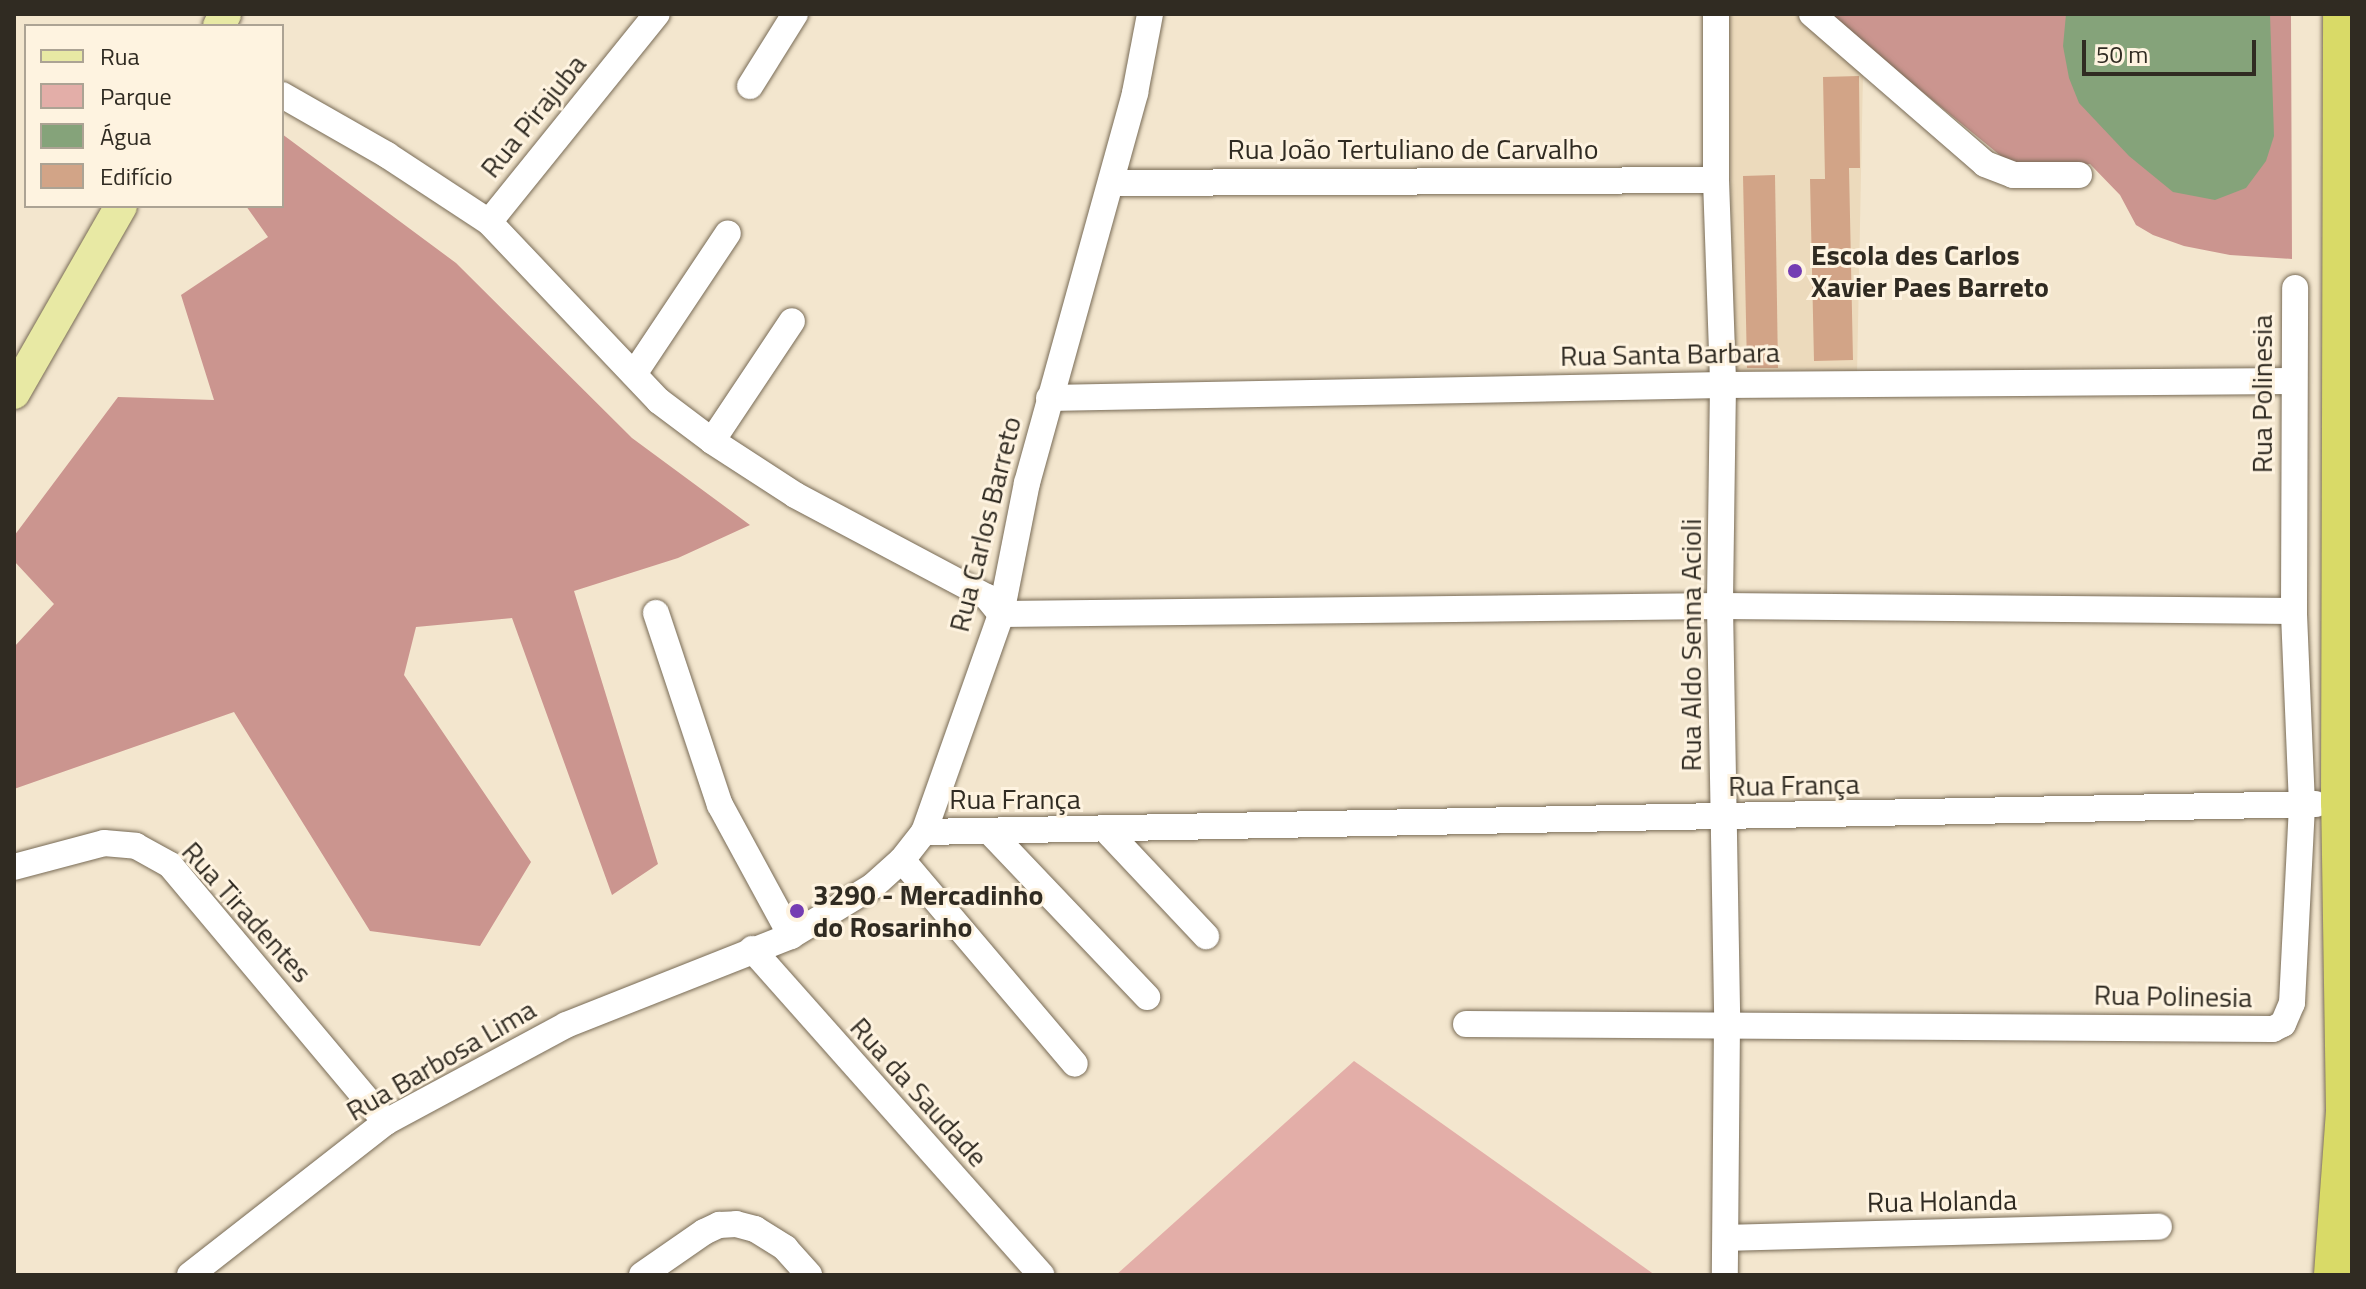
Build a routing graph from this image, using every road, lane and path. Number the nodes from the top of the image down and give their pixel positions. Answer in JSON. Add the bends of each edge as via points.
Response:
{"nodes":[{"id":1,"x":657,"y":14,"type":"edge"},
{"id":2,"x":795,"y":14,"type":"edge"},
{"id":3,"x":1716,"y":14,"type":"edge"},
{"id":4,"x":1812,"y":14,"type":"edge"},
{"id":5,"x":2342,"y":14,"type":"edge"},
{"id":6,"x":1143,"y":17,"type":"edge"},
{"id":7,"x":750,"y":86,"type":"dead end"},
{"id":8,"x":284,"y":96,"type":"edge"},
{"id":9,"x":2079,"y":175,"type":"dead end"},
{"id":10,"x":1716,"y":180,"type":"junction"},
{"id":11,"x":1111,"y":183,"type":"junction"},
{"id":12,"x":120,"y":208,"type":"edge"},
{"id":13,"x":489,"y":222,"type":"junction"},
{"id":14,"x":728,"y":233,"type":"dead end"},
{"id":15,"x":2295,"y":288,"type":"dead end"},
{"id":16,"x":792,"y":321,"type":"dead end"},
{"id":17,"x":634,"y":374,"type":"junction"},
{"id":18,"x":2292,"y":381,"type":"junction"},
{"id":19,"x":1723,"y":385,"type":"junction"},
{"id":20,"x":14,"y":393,"type":"edge"},
{"id":21,"x":1049,"y":398,"type":"junction"},
{"id":22,"x":712,"y":441,"type":"junction"},
{"id":23,"x":1720,"y":606,"type":"junction"},
{"id":24,"x":2294,"y":611,"type":"junction"},
{"id":25,"x":656,"y":613,"type":"dead end"},
{"id":26,"x":1001,"y":614,"type":"junction"},
{"id":27,"x":2340,"y":803,"type":"junction"},
{"id":28,"x":2302,"y":805,"type":"junction"},
{"id":29,"x":1724,"y":818,"type":"junction"},
{"id":30,"x":1106,"y":830,"type":"junction"},
{"id":31,"x":924,"y":832,"type":"junction"},
{"id":32,"x":990,"y":832,"type":"junction"},
{"id":33,"x":902,"y":860,"type":"junction"},
{"id":34,"x":14,"y":867,"type":"edge"},
{"id":35,"x":791,"y":936,"type":"junction"},
{"id":36,"x":1206,"y":936,"type":"dead end"},
{"id":37,"x":752,"y":949,"type":"junction"},
{"id":38,"x":1147,"y":997,"type":"dead end"},
{"id":39,"x":1727,"y":1023,"type":"junction"},
{"id":40,"x":1466,"y":1024,"type":"dead end"},
{"id":41,"x":1075,"y":1064,"type":"dead end"},
{"id":42,"x":386,"y":1122,"type":"junction"},
{"id":43,"x":2159,"y":1227,"type":"dead end"},
{"id":44,"x":1726,"y":1238,"type":"junction"},
{"id":45,"x":190,"y":1275,"type":"edge"},
{"id":46,"x":642,"y":1275,"type":"edge"},
{"id":47,"x":809,"y":1275,"type":"edge"},
{"id":48,"x":1041,"y":1275,"type":"edge"},
{"id":49,"x":1725,"y":1275,"type":"edge"},
{"id":50,"x":2333,"y":1275,"type":"edge"}],
"edges":[{"from":1,"to":13,"type":"street","name":"Rua Pirajuba"},
{"from":2,"to":7,"type":"street"},
{"from":3,"to":10,"type":"street","name":"Rua Aldo Senna Acioli"},
{"from":4,"to":9,"type":"street","via":[[1985,164],[2013,175]]},
{"from":5,"to":27,"type":"highway"},
{"from":6,"to":11,"type":"street","name":"Rua Carlos Barreto","via":[[1135,93]]},
{"from":8,"to":13,"type":"street"},
{"from":10,"to":11,"type":"street","name":"Rua João Tertuliano de Carvalho"},
{"from":10,"to":19,"type":"street","name":"Rua Aldo Senna Acioli"},
{"from":11,"to":21,"type":"street","name":"Rua Carlos Barreto"},
{"from":12,"to":20,"type":"main road"},
{"from":13,"to":17,"type":"street"},
{"from":14,"to":17,"type":"street"},
{"from":15,"to":18,"type":"street","name":"Rua Polinesia"},
{"from":16,"to":22,"type":"street"},
{"from":17,"to":22,"type":"street","via":[[659,401]]},
{"from":18,"to":19,"type":"street","name":"Rua Santa Barbara"},
{"from":18,"to":24,"type":"street","name":"Rua Polinesia"},
{"from":19,"to":21,"type":"street","name":"Rua Santa Barbara"},
{"from":19,"to":23,"type":"street","name":"Rua Aldo Senna Acioli"},
{"from":21,"to":26,"type":"street","name":"Rua Carlos Barreto"},
{"from":22,"to":26,"type":"street","via":[[795,495],[987,597]]},
{"from":23,"to":24,"type":"street"},
{"from":23,"to":26,"type":"street"},
{"from":23,"to":29,"type":"street","name":"Rua Aldo Senna Acioli"},
{"from":24,"to":28,"type":"street","name":"Rua Polinesia"},
{"from":25,"to":35,"type":"street","via":[[720,805]]},
{"from":26,"to":31,"type":"street","name":"Rua Carlos Barreto"},
{"from":27,"to":28,"type":"street","name":"Rua França"},
{"from":27,"to":50,"type":"highway","via":[[2345,1110]]},
{"from":28,"to":29,"type":"street","name":"Rua França"},
{"from":28,"to":39,"type":"street","name":"Rua Polinesia","via":[[2292,1003],[2283,1024],[2273,1029]]},
{"from":29,"to":30,"type":"street","name":"Rua França"},
{"from":29,"to":39,"type":"street","name":"Rua Aldo Senna Acioli"},
{"from":30,"to":32,"type":"street","name":"Rua França"},
{"from":30,"to":36,"type":"street","name":"Rua França"},
{"from":31,"to":32,"type":"street","name":"Rua França"},
{"from":31,"to":33,"type":"street","name":"Rua Carlos Barreto"},
{"from":32,"to":38,"type":"street"},
{"from":33,"to":35,"type":"street","name":"Rua Carlos Barreto","via":[[873,886]]},
{"from":33,"to":41,"type":"street"},
{"from":34,"to":42,"type":"street","name":"Rua Tiradentes","via":[[104,843],[136,846],[170,865]]},
{"from":35,"to":37,"type":"street","name":"Rua Carlos Barreto"},
{"from":37,"to":42,"type":"street","name":"Rua Barbosa Lima","via":[[566,1025]]},
{"from":37,"to":48,"type":"street","name":"Rua da Saudade"},
{"from":39,"to":40,"type":"street","name":"Rua Polinesia"},
{"from":39,"to":44,"type":"street","name":"Rua Aldo Senna Acioli"},
{"from":42,"to":45,"type":"street","name":"Rua Barbosa Lima"},
{"from":43,"to":44,"type":"street","name":"Rua Holanda"},
{"from":44,"to":49,"type":"street","name":"Rua Aldo Senna Acioli"},
{"from":46,"to":47,"type":"street","via":[[704,1232],[736,1224],[785,1248]]}]}
